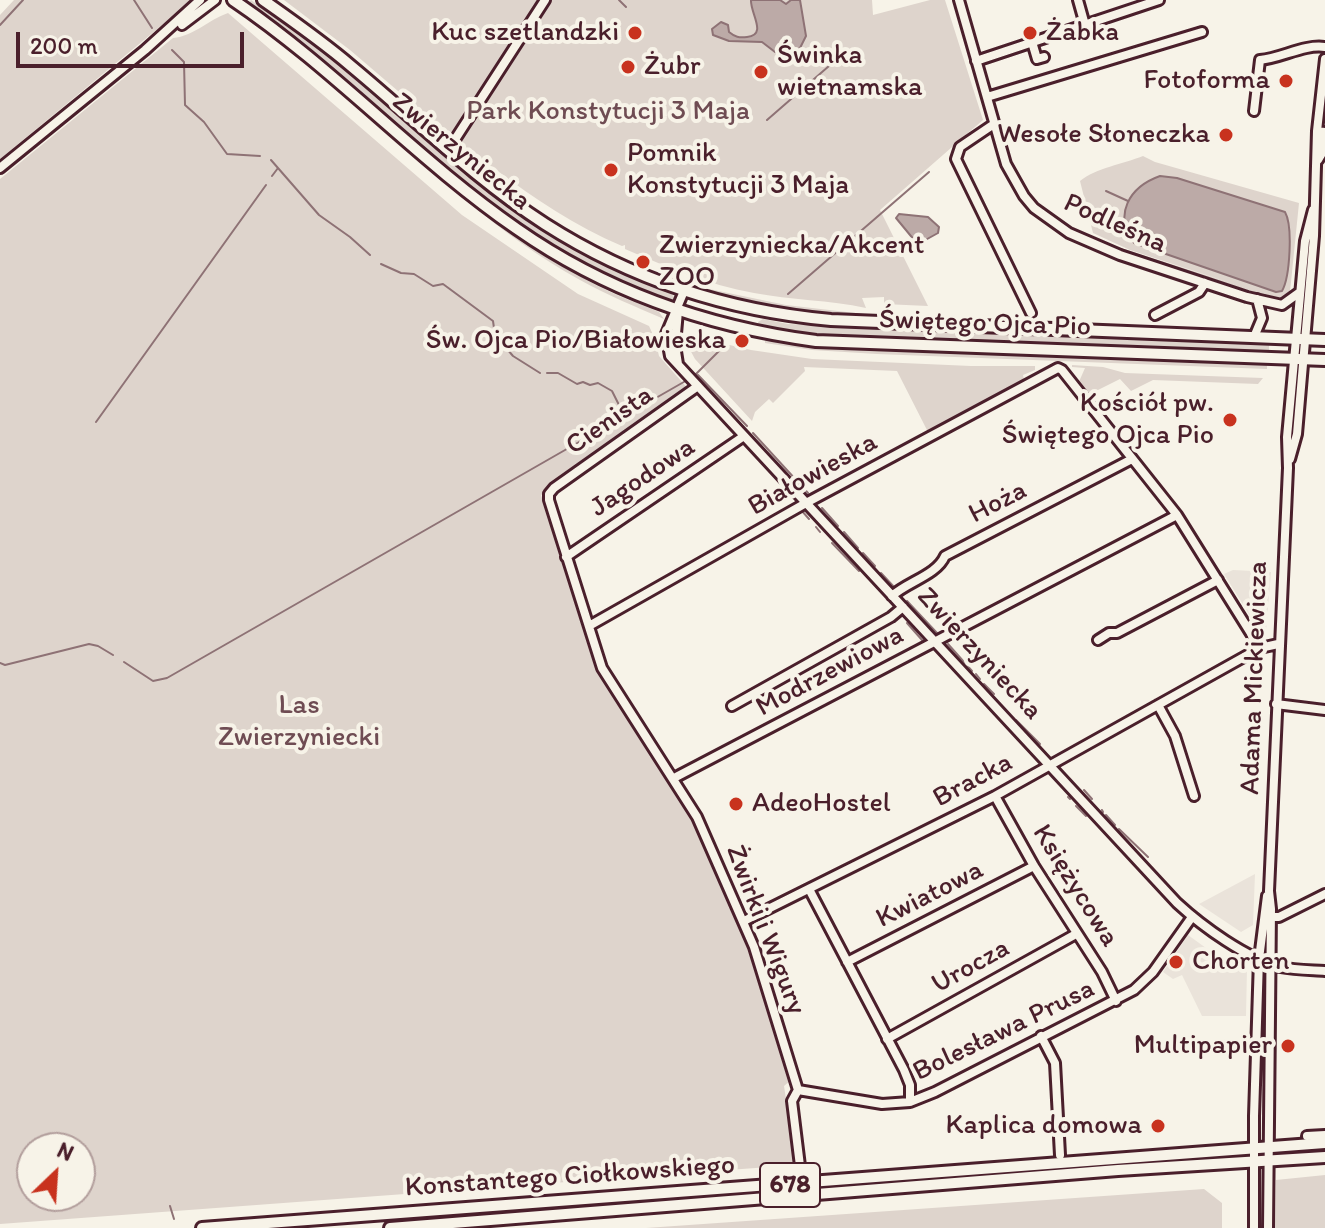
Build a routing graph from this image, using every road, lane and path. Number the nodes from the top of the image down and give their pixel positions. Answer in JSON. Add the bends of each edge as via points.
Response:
{"nodes":[{"id":1,"x":200,"y":0,"type":"edge"},
{"id":2,"x":215,"y":0,"type":"edge"},
{"id":3,"x":233,"y":0,"type":"edge"},
{"id":4,"x":263,"y":0,"type":"edge"},
{"id":5,"x":545,"y":0,"type":"edge"},
{"id":6,"x":959,"y":0,"type":"edge"},
{"id":7,"x":1078,"y":0,"type":"edge"},
{"id":8,"x":1159,"y":0,"type":"edge"},
{"id":9,"x":1085,"y":25,"type":"junction"},
{"id":10,"x":1202,"y":32,"type":"dead end"},
{"id":11,"x":1032,"y":42,"type":"junction"},
{"id":12,"x":1325,"y":47,"type":"edge"},
{"id":13,"x":145,"y":50,"type":"junction"},
{"id":14,"x":1044,"y":57,"type":"dead end"},
{"id":15,"x":1325,"y":59,"type":"edge"},
{"id":16,"x":976,"y":61,"type":"junction"},
{"id":17,"x":987,"y":97,"type":"junction"},
{"id":18,"x":1323,"y":100,"type":"edge"},
{"id":19,"x":1254,"y":111,"type":"dead end"},
{"id":20,"x":1322,"y":112,"type":"edge"},
{"id":21,"x":994,"y":124,"type":"junction"},
{"id":22,"x":1321,"y":131,"type":"edge"},
{"id":23,"x":454,"y":141,"type":"dead end"},
{"id":24,"x":0,"y":168,"type":"edge"},
{"id":25,"x":1313,"y":210,"type":"junction"},
{"id":26,"x":1205,"y":283,"type":"junction"},
{"id":27,"x":684,"y":291,"type":"junction"},
{"id":28,"x":1300,"y":292,"type":"junction"},
{"id":29,"x":1257,"y":299,"type":"junction"},
{"id":30,"x":678,"y":310,"type":"junction"},
{"id":31,"x":762,"y":311,"type":"junction"},
{"id":32,"x":1031,"y":313,"type":"dead end"},
{"id":33,"x":1155,"y":315,"type":"dead end"},
{"id":34,"x":756,"y":331,"type":"junction"},
{"id":35,"x":1254,"y":337,"type":"junction"},
{"id":36,"x":1300,"y":339,"type":"junction"},
{"id":37,"x":1325,"y":340,"type":"edge"},
{"id":38,"x":1298,"y":360,"type":"junction"},
{"id":39,"x":1325,"y":360,"type":"edge"},
{"id":40,"x":696,"y":385,"type":"junction"},
{"id":41,"x":744,"y":436,"type":"junction"},
{"id":42,"x":1132,"y":459,"type":"junction"},
{"id":43,"x":549,"y":494,"type":"joint"},
{"id":44,"x":806,"y":503,"type":"junction"},
{"id":45,"x":1177,"y":515,"type":"junction"},
{"id":46,"x":566,"y":557,"type":"junction"},
{"id":47,"x":1218,"y":580,"type":"junction"},
{"id":48,"x":892,"y":596,"type":"junction"},
{"id":49,"x":903,"y":607,"type":"junction"},
{"id":50,"x":589,"y":626,"type":"junction"},
{"id":51,"x":1098,"y":640,"type":"dead end"},
{"id":52,"x":935,"y":642,"type":"junction"},
{"id":53,"x":1278,"y":644,"type":"junction"},
{"id":54,"x":1260,"y":648,"type":"junction"},
{"id":55,"x":1276,"y":704,"type":"junction"},
{"id":56,"x":1158,"y":705,"type":"junction"},
{"id":57,"x":732,"y":706,"type":"dead end"},
{"id":58,"x":1325,"y":710,"type":"edge"},
{"id":59,"x":1049,"y":765,"type":"junction"},
{"id":60,"x":674,"y":778,"type":"junction"},
{"id":61,"x":995,"y":796,"type":"junction"},
{"id":62,"x":1194,"y":796,"type":"dead end"},
{"id":63,"x":1034,"y":866,"type":"junction"},
{"id":64,"x":809,"y":889,"type":"junction"},
{"id":65,"x":1269,"y":891,"type":"junction"},
{"id":66,"x":1325,"y":894,"type":"edge"},
{"id":67,"x":1192,"y":917,"type":"junction"},
{"id":68,"x":1271,"y":917,"type":"junction"},
{"id":69,"x":744,"y":921,"type":"junction"},
{"id":70,"x":1076,"y":934,"type":"junction"},
{"id":71,"x":1259,"y":959,"type":"junction"},
{"id":72,"x":847,"y":962,"type":"junction"},
{"id":73,"x":1270,"y":963,"type":"junction"},
{"id":74,"x":1325,"y":971,"type":"edge"},
{"id":75,"x":1116,"y":1001,"type":"junction"},
{"id":76,"x":1264,"y":1005,"type":"junction"},
{"id":77,"x":1041,"y":1036,"type":"junction"},
{"id":78,"x":887,"y":1039,"type":"junction"},
{"id":79,"x":798,"y":1090,"type":"junction"},
{"id":80,"x":910,"y":1102,"type":"junction"},
{"id":81,"x":1254,"y":1116,"type":"junction"},
{"id":82,"x":1268,"y":1116,"type":"junction"},
{"id":83,"x":1325,"y":1135,"type":"edge"},
{"id":84,"x":1305,"y":1140,"type":"junction"},
{"id":85,"x":1325,"y":1143,"type":"edge"},
{"id":86,"x":1268,"y":1146,"type":"junction"},
{"id":87,"x":1254,"y":1147,"type":"junction"},
{"id":88,"x":1219,"y":1150,"type":"junction"},
{"id":89,"x":1060,"y":1155,"type":"dead end"},
{"id":90,"x":1325,"y":1157,"type":"edge"},
{"id":91,"x":1307,"y":1158,"type":"junction"},
{"id":92,"x":1269,"y":1160,"type":"junction"},
{"id":93,"x":1255,"y":1161,"type":"junction"},
{"id":94,"x":1219,"y":1163,"type":"junction"},
{"id":95,"x":801,"y":1174,"type":"dead end"},
{"id":96,"x":1268,"y":1197,"type":"junction"},
{"id":97,"x":1255,"y":1198,"type":"junction"},
{"id":98,"x":202,"y":1228,"type":"edge"},
{"id":99,"x":390,"y":1228,"type":"edge"},
{"id":100,"x":1254,"y":1228,"type":"edge"},
{"id":101,"x":1268,"y":1228,"type":"edge"}],
"edges":[{"from":1,"to":13,"type":"street"},
{"from":2,"to":13,"type":"street"},
{"from":3,"to":30,"type":"main road","name":"Zwierzyniecka","via":[[304,52],[517,229],[599,278]]},
{"from":4,"to":27,"type":"main road","name":"Zwierzyniecka","via":[[350,65],[516,204],[602,257]]},
{"from":5,"to":23,"type":"street"},
{"from":6,"to":16,"type":"street","name":"Podleśna"},
{"from":7,"to":9,"type":"street"},
{"from":8,"to":9,"type":"street"},
{"from":9,"to":11,"type":"street"},
{"from":10,"to":17,"type":"street"},
{"from":11,"to":14,"type":"street","via":[[1037,59]]},
{"from":11,"to":16,"type":"street"},
{"from":12,"to":19,"type":"street","via":[[1256,59]]},
{"from":13,"to":24,"type":"street"},
{"from":15,"to":18,"type":"street","name":"Adama Mickiewicza"},
{"from":16,"to":17,"type":"street","name":"Podleśna"},
{"from":17,"to":21,"type":"street","name":"Podleśna"},
{"from":18,"to":20,"type":"street","name":"Adama Mickiewicza"},
{"from":20,"to":22,"type":"street","name":"Adama Mickiewicza"},
{"from":21,"to":26,"type":"street","name":"Podleśna","via":[[1014,180],[1049,221],[1094,245]]},
{"from":21,"to":32,"type":"street","via":[[960,147],[956,159]]},
{"from":22,"to":25,"type":"street","name":"Adama Mickiewicza"},
{"from":25,"to":28,"type":"street","name":"Adama Mickiewicza"},
{"from":25,"to":36,"type":"street","name":"Adama Mickiewicza"},
{"from":26,"to":29,"type":"street","name":"Podleśna"},
{"from":26,"to":33,"type":"street","via":[[1199,292]]},
{"from":27,"to":30,"type":"street","name":"Zwierzyniecka"},
{"from":27,"to":31,"type":"main road","name":"Świętego Ojca Pio"},
{"from":28,"to":29,"type":"street","name":"Podleśna","via":[[1282,305]]},
{"from":28,"to":36,"type":"street","name":"Adama Mickiewicza"},
{"from":29,"to":35,"type":"street","via":[[1262,318]]},
{"from":30,"to":34,"type":"main road","name":"Świętego Ojca Pio"},
{"from":30,"to":40,"type":"street","name":"Zwierzyniecka","via":[[666,342],[670,356]]},
{"from":31,"to":34,"type":"main road","via":[[753,320]]},
{"from":31,"to":35,"type":"main road","name":"Świętego Ojca Pio","via":[[831,320]]},
{"from":34,"to":38,"type":"main road","name":"Świętego Ojca Pio","via":[[816,341]]},
{"from":35,"to":36,"type":"main road","name":"Świętego Ojca Pio"},
{"from":36,"to":37,"type":"main road","name":"Świętego Ojca Pio"},
{"from":36,"to":38,"type":"street","name":"Adama Mickiewicza"},
{"from":38,"to":39,"type":"main road","name":"Świętego Ojca Pio"},
{"from":38,"to":53,"type":"street","name":"Adama Mickiewicza","via":[[1287,437]]},
{"from":40,"to":41,"type":"street","name":"Zwierzyniecka"},
{"from":40,"to":43,"type":"street","name":"Cienista"},
{"from":41,"to":44,"type":"street","name":"Zwierzyniecka"},
{"from":41,"to":46,"type":"street","name":"Jagodowa"},
{"from":42,"to":44,"type":"street","name":"Białowieska","via":[[1060,368]]},
{"from":42,"to":45,"type":"street"},
{"from":42,"to":48,"type":"street","name":"Hoża","via":[[945,556],[942,565]]},
{"from":43,"to":46,"type":"street","name":"Żwirki i Wigury"},
{"from":44,"to":48,"type":"street","name":"Zwierzyniecka"},
{"from":44,"to":50,"type":"street","name":"Białowieska"},
{"from":45,"to":47,"type":"street"},
{"from":45,"to":52,"type":"street","name":"Modrzewiowa"},
{"from":46,"to":50,"type":"street","name":"Żwirki i Wigury"},
{"from":47,"to":51,"type":"street","via":[[1127,632]]},
{"from":47,"to":54,"type":"street"},
{"from":48,"to":49,"type":"street","name":"Zwierzyniecka"},
{"from":49,"to":52,"type":"street","name":"Zwierzyniecka"},
{"from":49,"to":57,"type":"street"},
{"from":50,"to":60,"type":"street","name":"Żwirki i Wigury","via":[[602,668]]},
{"from":52,"to":59,"type":"street","name":"Zwierzyniecka"},
{"from":52,"to":60,"type":"street","name":"Modrzewiowa"},
{"from":53,"to":54,"type":"street","name":"Bracka"},
{"from":53,"to":55,"type":"street","name":"Adama Mickiewicza"},
{"from":54,"to":56,"type":"street","name":"Bracka"},
{"from":55,"to":58,"type":"street"},
{"from":55,"to":65,"type":"street","name":"Adama Mickiewicza"},
{"from":56,"to":59,"type":"street","name":"Bracka"},
{"from":56,"to":62,"type":"street","via":[[1175,736]]},
{"from":59,"to":61,"type":"street","name":"Bracka"},
{"from":59,"to":67,"type":"street","name":"Zwierzyniecka"},
{"from":60,"to":69,"type":"street","name":"Żwirki i Wigury"},
{"from":61,"to":63,"type":"street","name":"Księżycowa"},
{"from":61,"to":64,"type":"street","name":"Bracka"},
{"from":63,"to":70,"type":"street","name":"Księżycowa"},
{"from":63,"to":72,"type":"street","name":"Kwiatowa"},
{"from":64,"to":69,"type":"street","name":"Bracka"},
{"from":64,"to":72,"type":"street"},
{"from":65,"to":68,"type":"street","name":"Adama Mickiewicza"},
{"from":65,"to":71,"type":"street","name":"Adama Mickiewicza"},
{"from":66,"to":68,"type":"street"},
{"from":67,"to":71,"type":"street","name":"Zwierzyniecka"},
{"from":67,"to":75,"type":"street","name":"Bolesława Prusa","via":[[1153,972]]},
{"from":68,"to":73,"type":"street","name":"Adama Mickiewicza"},
{"from":69,"to":79,"type":"street","name":"Żwirki i Wigury"},
{"from":70,"to":75,"type":"street","name":"Księżycowa"},
{"from":70,"to":78,"type":"street","name":"Urocza"},
{"from":71,"to":73,"type":"street","name":"Zwierzyniecka"},
{"from":71,"to":76,"type":"street","name":"Adama Mickiewicza"},
{"from":72,"to":78,"type":"street"},
{"from":73,"to":74,"type":"street","name":"Zwierzyniecka"},
{"from":73,"to":76,"type":"street","name":"Adama Mickiewicza"},
{"from":75,"to":77,"type":"street","name":"Bolesława Prusa"},
{"from":76,"to":81,"type":"street","name":"Adama Mickiewicza"},
{"from":76,"to":82,"type":"street","name":"Adama Mickiewicza"},
{"from":77,"to":80,"type":"street","name":"Bolesława Prusa"},
{"from":77,"to":89,"type":"street","via":[[1055,1063]]},
{"from":78,"to":80,"type":"street","via":[[907,1077]]},
{"from":79,"to":80,"type":"street","name":"Bolesława Prusa","via":[[882,1104]]},
{"from":79,"to":95,"type":"street","name":"Żwirki i Wigury","via":[[792,1101]]},
{"from":81,"to":82,"type":"street"},
{"from":81,"to":87,"type":"street","name":"Adama Mickiewicza"},
{"from":82,"to":86,"type":"street","name":"Adama Mickiewicza"},
{"from":83,"to":84,"type":"street","name":"Konstantego Ciołkowskiego"},
{"from":84,"to":85,"type":"main road","name":"Konstantego Ciołkowskiego","number":"678"},
{"from":84,"to":86,"type":"main road","name":"Konstantego Ciołkowskiego","number":"678"},
{"from":84,"to":91,"type":"main road","via":[[1300,1152]]},
{"from":86,"to":87,"type":"main road","name":"Konstantego Ciołkowskiego","number":"678"},
{"from":86,"to":92,"type":"street","name":"Adama Mickiewicza"},
{"from":87,"to":88,"type":"main road","name":"Konstantego Ciołkowskiego","number":"678"},
{"from":87,"to":93,"type":"street","name":"Adama Mickiewicza"},
{"from":88,"to":94,"type":"main road","via":[[1224,1157]]},
{"from":88,"to":98,"type":"main road","name":"Konstantego Ciołkowskiego","number":"678"},
{"from":90,"to":91,"type":"main road","name":"Konstantego Ciołkowskiego","number":"678"},
{"from":91,"to":92,"type":"main road","name":"Konstantego Ciołkowskiego","number":"678"},
{"from":92,"to":93,"type":"main road","name":"Konstantego Ciołkowskiego","number":"678"},
{"from":92,"to":96,"type":"street","name":"Adama Mickiewicza"},
{"from":93,"to":94,"type":"main road","name":"Konstantego Ciołkowskiego","number":"678"},
{"from":93,"to":97,"type":"street","name":"Adama Mickiewicza"},
{"from":94,"to":99,"type":"main road","name":"Konstantego Ciołkowskiego","number":"678"},
{"from":96,"to":97,"type":"street","via":[[1262,1193]]},
{"from":96,"to":101,"type":"street","name":"Adama Mickiewicza"},
{"from":97,"to":100,"type":"street","name":"Adama Mickiewicza"}]}
